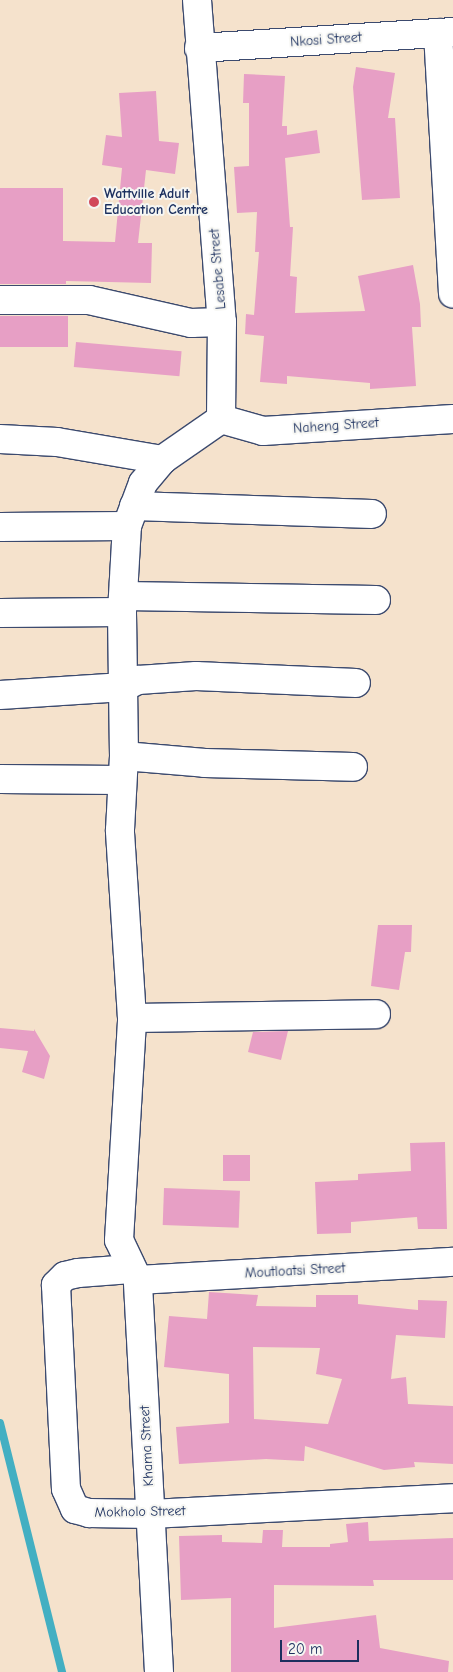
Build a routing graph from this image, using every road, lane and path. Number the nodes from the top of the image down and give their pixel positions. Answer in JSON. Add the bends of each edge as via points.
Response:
{"nodes":[{"id":1,"x":197,"y":0,"type":"edge"},
{"id":2,"x":445,"y":32,"type":"edge"},
{"id":3,"x":200,"y":48,"type":"junction"},
{"id":4,"x":453,"y":294,"type":"edge"},
{"id":5,"x":0,"y":300,"type":"edge"},
{"id":6,"x":222,"y":322,"type":"junction"},
{"id":7,"x":222,"y":419,"type":"junction"},
{"id":8,"x":453,"y":419,"type":"edge"},
{"id":9,"x":0,"y":439,"type":"edge"},
{"id":10,"x":162,"y":460,"type":"junction"},
{"id":11,"x":372,"y":514,"type":"dead end"},
{"id":12,"x":130,"y":516,"type":"junction"},
{"id":13,"x":0,"y":528,"type":"edge"},
{"id":14,"x":376,"y":600,"type":"dead end"},
{"id":15,"x":123,"y":604,"type":"junction"},
{"id":16,"x":0,"y":613,"type":"edge"},
{"id":17,"x":356,"y":683,"type":"dead end"},
{"id":18,"x":124,"y":687,"type":"junction"},
{"id":19,"x":0,"y":695,"type":"edge"},
{"id":20,"x":353,"y":767,"type":"dead end"},
{"id":21,"x":122,"y":768,"type":"junction"},
{"id":22,"x":0,"y":779,"type":"edge"},
{"id":23,"x":376,"y":1014,"type":"dead end"},
{"id":24,"x":132,"y":1018,"type":"junction"},
{"id":25,"x":453,"y":1262,"type":"edge"},
{"id":26,"x":134,"y":1274,"type":"junction"},
{"id":27,"x":453,"y":1498,"type":"edge"},
{"id":28,"x":151,"y":1514,"type":"junction"},
{"id":29,"x":159,"y":1672,"type":"edge"}],
"edges":[{"from":1,"to":3,"type":"street","name":"Lesabe Street"},
{"from":2,"to":3,"type":"street","name":"Nkosi Street"},
{"from":2,"to":4,"type":"street"},
{"from":3,"to":6,"type":"street","name":"Lesabe Street"},
{"from":5,"to":6,"type":"street","via":[[89,300],[191,323]]},
{"from":6,"to":7,"type":"street","name":"Lesabe Street"},
{"from":7,"to":8,"type":"street","name":"Naheng Street","via":[[262,431]]},
{"from":7,"to":10,"type":"street"},
{"from":9,"to":10,"type":"street","via":[[58,442]]},
{"from":10,"to":12,"type":"street","via":[[144,483]]},
{"from":11,"to":12,"type":"street"},
{"from":12,"to":13,"type":"street"},
{"from":12,"to":15,"type":"street","name":"Khama Street"},
{"from":14,"to":15,"type":"street"},
{"from":15,"to":16,"type":"street"},
{"from":15,"to":18,"type":"street","name":"Khama Street"},
{"from":17,"to":18,"type":"street","via":[[196,676],[138,680]]},
{"from":18,"to":19,"type":"street"},
{"from":18,"to":21,"type":"street","name":"Khama Street"},
{"from":20,"to":21,"type":"street","via":[[205,763]]},
{"from":21,"to":22,"type":"street"},
{"from":21,"to":24,"type":"street","name":"Khama Street","via":[[120,830]]},
{"from":23,"to":24,"type":"street"},
{"from":24,"to":26,"type":"street","name":"Khama Street","via":[[119,1240]]},
{"from":25,"to":26,"type":"street","name":"Moutloatsi Street"},
{"from":26,"to":28,"type":"street","name":"Khama Street"},
{"from":26,"to":28,"type":"street","name":"Mokholo Street","via":[[78,1273],[65,1276],[56,1285],[66,1489],[70,1504],[80,1512]]},
{"from":27,"to":28,"type":"street","name":"Mokholo Street"},
{"from":28,"to":29,"type":"street","name":"Khama Street"}]}
